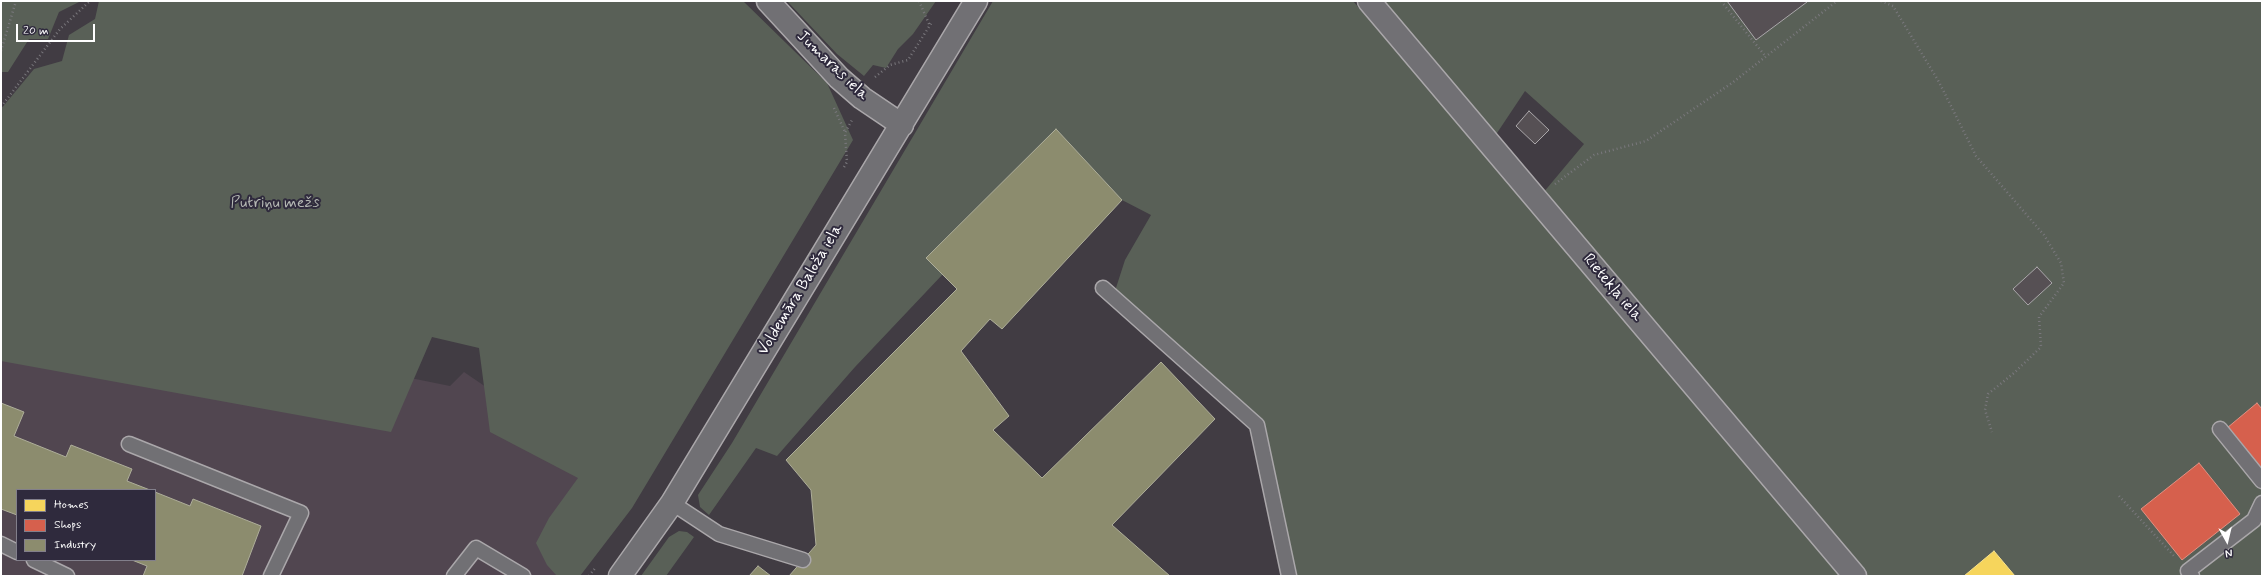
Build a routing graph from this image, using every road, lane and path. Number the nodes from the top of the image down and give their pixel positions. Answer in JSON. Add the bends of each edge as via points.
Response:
{"nodes":[{"id":1,"x":16,"y":1,"type":"edge"},
{"id":2,"x":90,"y":1,"type":"edge"},
{"id":3,"x":768,"y":1,"type":"edge"},
{"id":4,"x":919,"y":1,"type":"edge"},
{"id":5,"x":976,"y":1,"type":"edge"},
{"id":6,"x":1369,"y":1,"type":"edge"},
{"id":7,"x":1721,"y":1,"type":"edge"},
{"id":8,"x":1837,"y":1,"type":"edge"},
{"id":9,"x":1881,"y":1,"type":"edge"},
{"id":10,"x":933,"y":20,"type":"dead end"},
{"id":11,"x":930,"y":26,"type":"junction"},
{"id":12,"x":1,"y":51,"type":"edge"},
{"id":13,"x":1766,"y":57,"type":"junction"},
{"id":14,"x":876,"y":76,"type":"dead end"},
{"id":15,"x":1,"y":107,"type":"edge"},
{"id":16,"x":902,"y":125,"type":"junction"},
{"id":17,"x":1550,"y":188,"type":"dead end"},
{"id":18,"x":1103,"y":288,"type":"dead end"},
{"id":19,"x":2220,"y":429,"type":"dead end"},
{"id":20,"x":1992,"y":432,"type":"dead end"},
{"id":21,"x":129,"y":444,"type":"dead end"},
{"id":22,"x":2262,"y":481,"type":"edge"},
{"id":23,"x":2118,"y":496,"type":"dead end"},
{"id":24,"x":672,"y":503,"type":"junction"},
{"id":25,"x":2262,"y":503,"type":"edge"},
{"id":26,"x":1,"y":544,"type":"edge"},
{"id":27,"x":16,"y":552,"type":"edge"},
{"id":28,"x":803,"y":560,"type":"dead end"},
{"id":29,"x":36,"y":561,"type":"edge"},
{"id":30,"x":2190,"y":573,"type":"edge"},
{"id":31,"x":67,"y":576,"type":"edge"},
{"id":32,"x":271,"y":576,"type":"edge"},
{"id":33,"x":454,"y":576,"type":"edge"},
{"id":34,"x":523,"y":576,"type":"edge"},
{"id":35,"x":620,"y":576,"type":"edge"},
{"id":36,"x":1289,"y":576,"type":"edge"},
{"id":37,"x":1855,"y":576,"type":"edge"}],
"edges":[{"from":1,"to":12,"type":"path"},
{"from":2,"to":15,"type":"path","via":[[60,29]]},
{"from":3,"to":16,"type":"street","name":"Jumaras iela","via":[[839,78],[862,98]]},
{"from":4,"to":11,"type":"path"},
{"from":5,"to":16,"type":"street","name":"Voldemāra Baloža iela"},
{"from":6,"to":37,"type":"street","name":"Rietekļa iela"},
{"from":7,"to":13,"type":"path"},
{"from":8,"to":13,"type":"path"},
{"from":9,"to":20,"type":"path","via":[[1893,6],[1897,12],[1939,82],[1976,156],[2044,234],[2061,263],[2064,283],[2039,317],[2041,347],[1988,394],[1985,410]]},
{"from":10,"to":11,"type":"path"},
{"from":11,"to":14,"type":"path","via":[[908,60],[890,65]]},
{"from":13,"to":17,"type":"path","via":[[1646,141],[1594,155]]},
{"from":16,"to":24,"type":"street","name":"Voldemāra Baloža iela"},
{"from":18,"to":36,"type":"lane","via":[[1257,425]]},
{"from":19,"to":22,"type":"lane"},
{"from":21,"to":32,"type":"lane","via":[[301,513]]},
{"from":23,"to":30,"type":"path"},
{"from":24,"to":28,"type":"lane","via":[[719,534]]},
{"from":24,"to":35,"type":"street","name":"Voldemāra Baloža iela"},
{"from":25,"to":30,"type":"lane","via":[[2254,520]]},
{"from":26,"to":27,"type":"lane"},
{"from":29,"to":31,"type":"lane"},
{"from":33,"to":34,"type":"lane","via":[[476,548]]}]}
